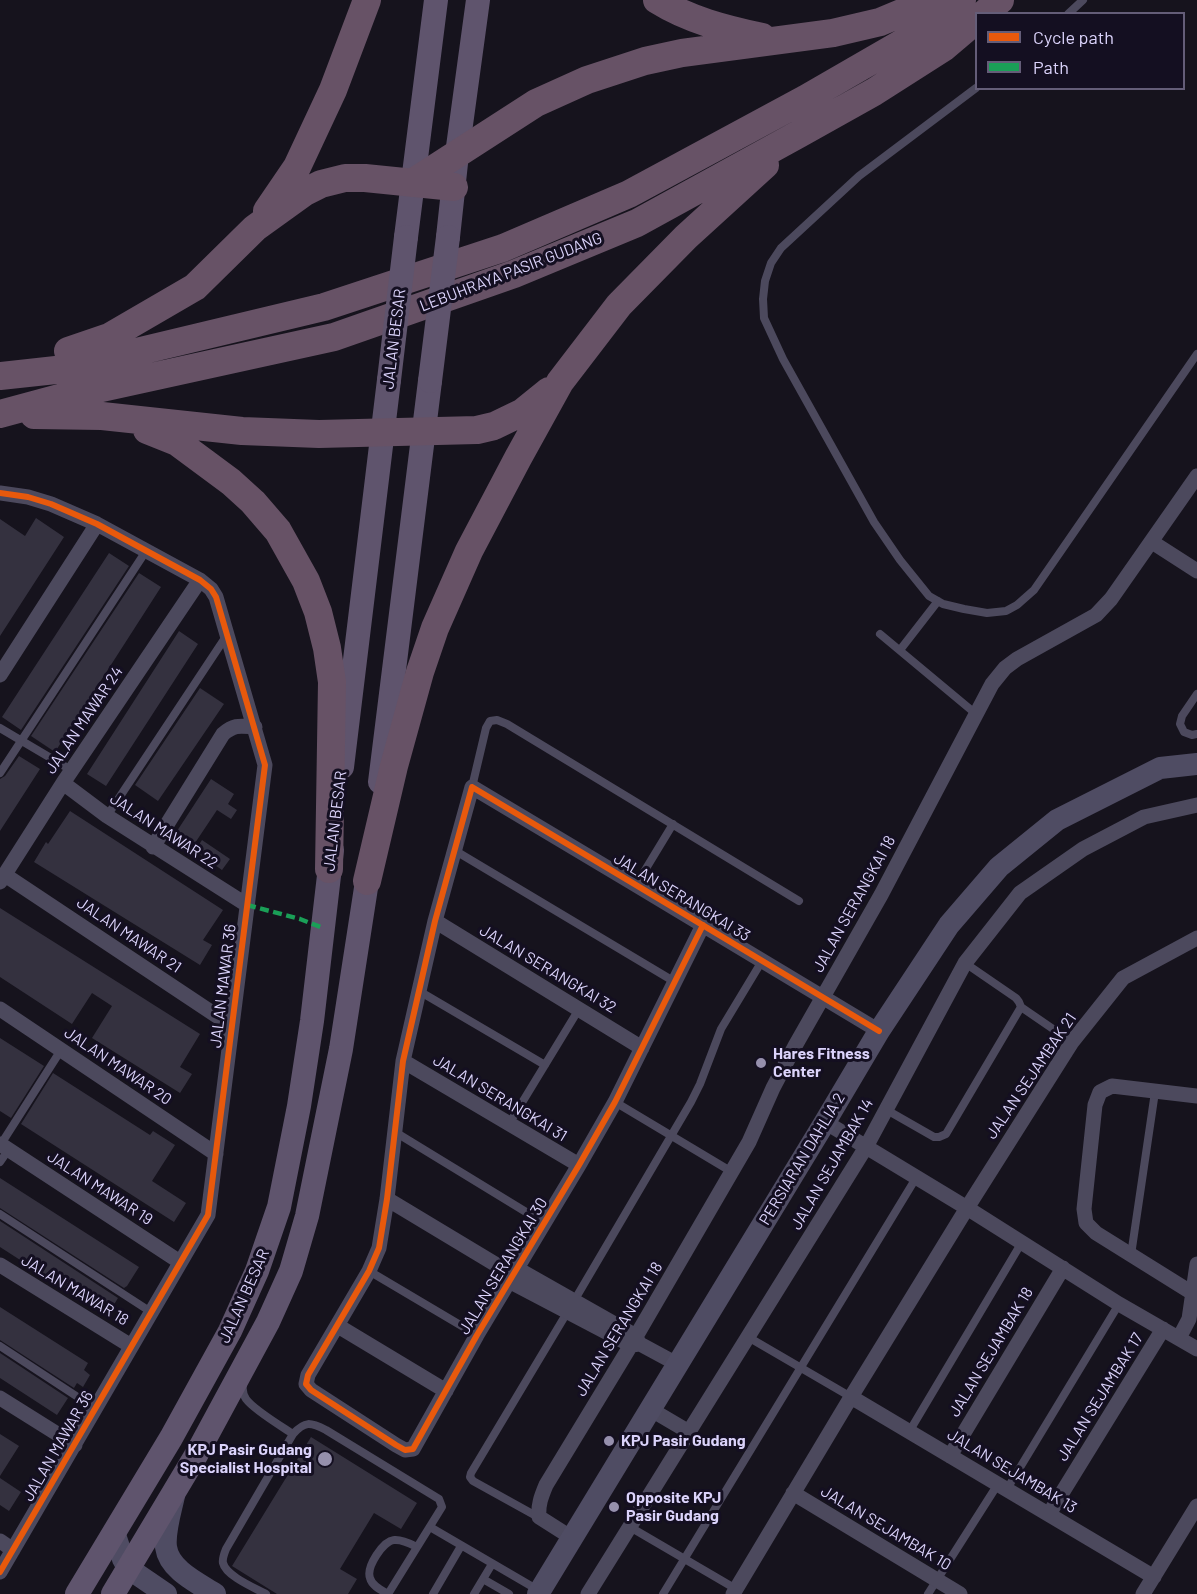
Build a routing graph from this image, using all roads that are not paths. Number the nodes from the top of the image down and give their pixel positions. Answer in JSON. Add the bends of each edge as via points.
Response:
{"nodes":[{"id":1,"x":367,"y":0,"type":"edge"},
{"id":2,"x":436,"y":0,"type":"edge"},
{"id":3,"x":478,"y":0,"type":"edge"},
{"id":4,"x":657,"y":0,"type":"edge"},
{"id":5,"x":932,"y":0,"type":"edge"},
{"id":6,"x":962,"y":0,"type":"edge"},
{"id":7,"x":1000,"y":0,"type":"edge"},
{"id":8,"x":1083,"y":0,"type":"edge"},
{"id":9,"x":986,"y":12,"type":"edge"},
{"id":10,"x":1070,"y":12,"type":"edge"},
{"id":11,"x":975,"y":21,"type":"edge"},
{"id":12,"x":781,"y":41,"type":"junction"},
{"id":13,"x":975,"y":89,"type":"edge"},
{"id":14,"x":799,"y":134,"type":"junction"},
{"id":15,"x":457,"y":154,"type":"junction"},
{"id":16,"x":412,"y":183,"type":"junction"},
{"id":17,"x":454,"y":187,"type":"junction"},
{"id":18,"x":255,"y":228,"type":"junction"},
{"id":19,"x":1197,"y":354,"type":"edge"},
{"id":20,"x":0,"y":370,"type":"edge"},
{"id":21,"x":0,"y":375,"type":"edge"},
{"id":22,"x":560,"y":382,"type":"junction"},
{"id":23,"x":1,"y":414,"type":"edge"},
{"id":24,"x":102,"y":416,"type":"junction"},
{"id":25,"x":382,"y":432,"type":"junction"},
{"id":26,"x":423,"y":432,"type":"junction"},
{"id":27,"x":1195,"y":484,"type":"edge"},
{"id":28,"x":0,"y":493,"type":"edge"},
{"id":29,"x":97,"y":524,"type":"junction"},
{"id":30,"x":1152,"y":542,"type":"junction"},
{"id":31,"x":146,"y":551,"type":"junction"},
{"id":32,"x":1197,"y":571,"type":"edge"},
{"id":33,"x":200,"y":580,"type":"junction"},
{"id":34,"x":938,"y":601,"type":"junction"},
{"id":35,"x":880,"y":634,"type":"dead end"},
{"id":36,"x":228,"y":635,"type":"junction"},
{"id":37,"x":900,"y":651,"type":"junction"},
{"id":38,"x":0,"y":675,"type":"edge"},
{"id":39,"x":1197,"y":694,"type":"edge"},
{"id":40,"x":976,"y":714,"type":"junction"},
{"id":41,"x":255,"y":727,"type":"junction"},
{"id":42,"x":0,"y":728,"type":"edge"},
{"id":43,"x":1197,"y":734,"type":"edge"},
{"id":44,"x":21,"y":741,"type":"junction"},
{"id":45,"x":1197,"y":764,"type":"edge"},
{"id":46,"x":0,"y":773,"type":"edge"},
{"id":47,"x":67,"y":777,"type":"junction"},
{"id":48,"x":472,"y":787,"type":"junction"},
{"id":49,"x":1197,"y":805,"type":"edge"},
{"id":50,"x":107,"y":816,"type":"junction"},
{"id":51,"x":673,"y":825,"type":"junction"},
{"id":52,"x":153,"y":847,"type":"junction"},
{"id":53,"x":454,"y":850,"type":"junction"},
{"id":54,"x":330,"y":869,"type":"junction"},
{"id":55,"x":3,"y":879,"type":"edge"},
{"id":56,"x":367,"y":881,"type":"junction"},
{"id":57,"x":636,"y":885,"type":"junction"},
{"id":58,"x":799,"y":901,"type":"dead end"},
{"id":59,"x":247,"y":905,"type":"junction"},
{"id":60,"x":435,"y":921,"type":"junction"},
{"id":61,"x":703,"y":926,"type":"junction"},
{"id":62,"x":1197,"y":938,"type":"edge"},
{"id":63,"x":762,"y":961,"type":"junction"},
{"id":64,"x":965,"y":963,"type":"junction"},
{"id":65,"x":675,"y":982,"type":"junction"},
{"id":66,"x":419,"y":991,"type":"junction"},
{"id":67,"x":823,"y":997,"type":"junction"},
{"id":68,"x":1021,"y":1007,"type":"junction"},
{"id":69,"x":0,"y":1009,"type":"edge"},
{"id":70,"x":579,"y":1009,"type":"junction"},
{"id":71,"x":232,"y":1026,"type":"junction"},
{"id":72,"x":879,"y":1031,"type":"junction"},
{"id":73,"x":1072,"y":1042,"type":"junction"},
{"id":74,"x":642,"y":1048,"type":"junction"},
{"id":75,"x":61,"y":1050,"type":"junction"},
{"id":76,"x":403,"y":1061,"type":"junction"},
{"id":77,"x":545,"y":1065,"type":"junction"},
{"id":78,"x":1155,"y":1092,"type":"junction"},
{"id":79,"x":1197,"y":1096,"type":"edge"},
{"id":80,"x":615,"y":1102,"type":"junction"},
{"id":81,"x":885,"y":1109,"type":"junction"},
{"id":82,"x":825,"y":1122,"type":"junction"},
{"id":83,"x":509,"y":1124,"type":"junction"},
{"id":84,"x":395,"y":1132,"type":"junction"},
{"id":85,"x":671,"y":1135,"type":"junction"},
{"id":86,"x":3,"y":1146,"type":"edge"},
{"id":87,"x":866,"y":1147,"type":"junction"},
{"id":88,"x":216,"y":1154,"type":"junction"},
{"id":89,"x":0,"y":1162,"type":"edge"},
{"id":90,"x":579,"y":1165,"type":"junction"},
{"id":91,"x":732,"y":1172,"type":"junction"},
{"id":92,"x":916,"y":1178,"type":"junction"},
{"id":93,"x":387,"y":1199,"type":"junction"},
{"id":94,"x":967,"y":1208,"type":"junction"},
{"id":95,"x":0,"y":1214,"type":"edge"},
{"id":96,"x":544,"y":1223,"type":"junction"},
{"id":97,"x":1022,"y":1242,"type":"junction"},
{"id":98,"x":1131,"y":1255,"type":"junction"},
{"id":99,"x":180,"y":1262,"type":"junction"},
{"id":100,"x":1197,"y":1264,"type":"edge"},
{"id":101,"x":0,"y":1265,"type":"edge"},
{"id":102,"x":1063,"y":1268,"type":"junction"},
{"id":103,"x":369,"y":1271,"type":"junction"},
{"id":104,"x":513,"y":1274,"type":"junction"},
{"id":105,"x":1195,"y":1295,"type":"edge"},
{"id":106,"x":1119,"y":1304,"type":"junction"},
{"id":107,"x":571,"y":1306,"type":"junction"},
{"id":108,"x":151,"y":1312,"type":"junction"},
{"id":109,"x":338,"y":1326,"type":"junction"},
{"id":110,"x":1163,"y":1329,"type":"junction"},
{"id":111,"x":477,"y":1335,"type":"junction"},
{"id":112,"x":748,"y":1337,"type":"junction"},
{"id":113,"x":1179,"y":1338,"type":"junction"},
{"id":114,"x":636,"y":1342,"type":"junction"},
{"id":115,"x":0,"y":1346,"type":"edge"},
{"id":116,"x":131,"y":1346,"type":"junction"},
{"id":117,"x":1197,"y":1349,"type":"edge"},
{"id":118,"x":245,"y":1365,"type":"junction"},
{"id":119,"x":677,"y":1365,"type":"junction"},
{"id":120,"x":800,"y":1368,"type":"junction"},
{"id":121,"x":446,"y":1391,"type":"junction"},
{"id":122,"x":851,"y":1397,"type":"junction"},
{"id":123,"x":0,"y":1398,"type":"edge"},
{"id":124,"x":96,"y":1409,"type":"junction"},
{"id":125,"x":650,"y":1409,"type":"junction"},
{"id":126,"x":688,"y":1432,"type":"junction"},
{"id":127,"x":909,"y":1432,"type":"junction"},
{"id":128,"x":293,"y":1434,"type":"junction"},
{"id":129,"x":75,"y":1445,"type":"junction"},
{"id":130,"x":950,"y":1456,"type":"junction"},
{"id":131,"x":1003,"y":1486,"type":"junction"},
{"id":132,"x":175,"y":1491,"type":"junction"},
{"id":133,"x":794,"y":1493,"type":"junction"},
{"id":134,"x":1197,"y":1506,"type":"edge"},
{"id":135,"x":1049,"y":1514,"type":"junction"},
{"id":136,"x":540,"y":1517,"type":"junction"},
{"id":137,"x":430,"y":1527,"type":"junction"},
{"id":138,"x":630,"y":1527,"type":"junction"},
{"id":139,"x":114,"y":1532,"type":"junction"},
{"id":140,"x":572,"y":1538,"type":"junction"},
{"id":141,"x":6,"y":1546,"type":"edge"},
{"id":142,"x":461,"y":1546,"type":"junction"},
{"id":143,"x":417,"y":1547,"type":"junction"},
{"id":144,"x":684,"y":1558,"type":"junction"},
{"id":145,"x":492,"y":1564,"type":"junction"},
{"id":146,"x":128,"y":1568,"type":"junction"},
{"id":147,"x":0,"y":1572,"type":"edge"},
{"id":148,"x":1154,"y":1577,"type":"junction"},
{"id":149,"x":483,"y":1579,"type":"junction"},
{"id":150,"x":937,"y":1580,"type":"junction"},
{"id":151,"x":538,"y":1586,"type":"edge"},
{"id":152,"x":734,"y":1592,"type":"edge"},
{"id":153,"x":77,"y":1594,"type":"edge"},
{"id":154,"x":112,"y":1594,"type":"edge"},
{"id":155,"x":166,"y":1594,"type":"edge"},
{"id":156,"x":215,"y":1594,"type":"edge"},
{"id":157,"x":266,"y":1594,"type":"edge"},
{"id":158,"x":388,"y":1594,"type":"edge"},
{"id":159,"x":433,"y":1594,"type":"edge"},
{"id":160,"x":474,"y":1594,"type":"edge"},
{"id":161,"x":509,"y":1594,"type":"edge"},
{"id":162,"x":588,"y":1594,"type":"edge"},
{"id":163,"x":663,"y":1594,"type":"edge"},
{"id":164,"x":928,"y":1594,"type":"edge"},
{"id":165,"x":960,"y":1594,"type":"edge"},
{"id":166,"x":1143,"y":1594,"type":"edge"}],
"edges":[{"from":1,"to":18,"type":"highway","via":[[333,90],[297,167]]},
{"from":2,"to":16,"type":"main road","name":"JALAN BESAR"},
{"from":3,"to":15,"type":"main road","name":"JALAN BESAR"},
{"from":4,"to":12,"type":"highway","via":[[713,25]]},
{"from":5,"to":12,"type":"highway","via":[[880,22]]},
{"from":6,"to":21,"type":"highway","name":"LEBUHRAYA PASIR GUDANG","via":[[928,28],[650,183],[503,248],[324,307],[65,369]]},
{"from":7,"to":9,"type":"highway"},
{"from":8,"to":10,"type":"lane"},
{"from":11,"to":14,"type":"highway","name":"LEBUHRAYA PASIR GUDANG","via":[[943,48],[894,80]]},
{"from":12,"to":15,"type":"highway","via":[[682,53],[613,70],[536,103]]},
{"from":13,"to":34,"type":"lane","via":[[859,176],[782,248],[771,263],[763,299],[764,318],[783,359],[874,522],[929,596]]},
{"from":14,"to":22,"type":"highway","via":[[618,305]]},
{"from":14,"to":23,"type":"highway","name":"LEBUHRAYA PASIR GUDANG","via":[[637,223],[514,274],[334,337],[74,394]]},
{"from":15,"to":16,"type":"highway"},
{"from":15,"to":17,"type":"main road","name":"JALAN BESAR"},
{"from":16,"to":17,"type":"highway"},
{"from":16,"to":18,"type":"highway","via":[[365,178],[329,182],[305,192]]},
{"from":16,"to":25,"type":"main road","name":"JALAN BESAR","bridge":true},
{"from":17,"to":26,"type":"main road","name":"JALAN BESAR","bridge":true},
{"from":18,"to":20,"type":"highway","via":[[195,287],[109,337]]},
{"from":19,"to":34,"type":"lane","via":[[1034,590],[1006,611],[987,613]]},
{"from":22,"to":26,"type":"highway","via":[[523,412],[494,426]]},
{"from":22,"to":56,"type":"highway","via":[[469,551],[435,628],[394,766]]},
{"from":23,"to":24,"type":"highway"},
{"from":24,"to":25,"type":"highway","via":[[242,431]]},
{"from":24,"to":54,"type":"highway","via":[[177,442],[231,482],[278,531],[306,581],[318,612],[332,682]]},
{"from":25,"to":26,"type":"highway"},
{"from":25,"to":54,"type":"main road","name":"JALAN BESAR"},
{"from":26,"to":56,"type":"main road","name":"JALAN BESAR"},
{"from":27,"to":30,"type":"street","name":"JALAN SERANGKAI 18"},
{"from":28,"to":29,"type":"street","name":"JALAN MAWAR 36","via":[[51,504]]},
{"from":29,"to":31,"type":"street","name":"JALAN MAWAR 36"},
{"from":29,"to":38,"type":"street"},
{"from":30,"to":32,"type":"street"},
{"from":30,"to":40,"type":"street","name":"JALAN SERANGKAI 18","via":[[1096,615],[1005,668]]},
{"from":31,"to":33,"type":"street","name":"JALAN MAWAR 36"},
{"from":31,"to":44,"type":"lane"},
{"from":33,"to":36,"type":"street","name":"JALAN MAWAR 36","via":[[216,597]]},
{"from":33,"to":47,"type":"street","name":"JALAN MAWAR 24"},
{"from":34,"to":37,"type":"lane"},
{"from":35,"to":37,"type":"lane"},
{"from":36,"to":41,"type":"street","name":"JALAN MAWAR 36"},
{"from":36,"to":50,"type":"lane"},
{"from":37,"to":40,"type":"lane"},
{"from":39,"to":43,"type":"lane","via":[[1180,724],[1184,732]]},
{"from":40,"to":67,"type":"street","name":"JALAN SERANGKAI 18"},
{"from":41,"to":52,"type":"street","via":[[238,725],[223,734]]},
{"from":41,"to":59,"type":"street","name":"JALAN MAWAR 36","via":[[265,765]]},
{"from":42,"to":44,"type":"lane"},
{"from":44,"to":46,"type":"lane"},
{"from":44,"to":47,"type":"lane"},
{"from":45,"to":72,"type":"street","name":"PERSIARAN DAHLIA 2","via":[[1160,768],[1058,820],[999,867],[949,925]]},
{"from":47,"to":50,"type":"street","name":"JALAN MAWAR 22"},
{"from":47,"to":55,"type":"street","name":"JALAN MAWAR 24"},
{"from":48,"to":51,"type":"lane","via":[[486,728],[490,721],[497,720]]},
{"from":48,"to":53,"type":"street"},
{"from":48,"to":57,"type":"street","name":"JALAN SERANGKAI 33"},
{"from":49,"to":64,"type":"street","name":"JALAN SEJAMBAK 14","via":[[1144,817],[1083,849],[1020,893]]},
{"from":50,"to":52,"type":"street","name":"JALAN MAWAR 22"},
{"from":51,"to":57,"type":"lane"},
{"from":51,"to":58,"type":"lane"},
{"from":52,"to":59,"type":"street","name":"JALAN MAWAR 22"},
{"from":53,"to":60,"type":"street"},
{"from":53,"to":65,"type":"lane"},
{"from":54,"to":139,"type":"main road","name":"JALAN BESAR","via":[[311,1031],[279,1207],[257,1271],[230,1331]]},
{"from":55,"to":71,"type":"street","name":"JALAN MAWAR 21"},
{"from":56,"to":118,"type":"main road","name":"JALAN BESAR","via":[[341,1049],[307,1216],[291,1270]]},
{"from":57,"to":61,"type":"street","name":"JALAN SERANGKAI 33"},
{"from":59,"to":71,"type":"street","name":"JALAN MAWAR 36"},
{"from":60,"to":66,"type":"street"},
{"from":60,"to":70,"type":"street","name":"JALAN SERANGKAI 32"},
{"from":61,"to":63,"type":"street","name":"JALAN SERANGKAI 33"},
{"from":61,"to":65,"type":"street","name":"JALAN SERANGKAI 30"},
{"from":62,"to":73,"type":"street","name":"JALAN SEJAMBAK 21","via":[[1124,978]]},
{"from":63,"to":67,"type":"street","name":"JALAN SERANGKAI 33"},
{"from":63,"to":85,"type":"lane","via":[[721,1029],[700,1084]]},
{"from":64,"to":68,"type":"lane","via":[[1016,998]]},
{"from":64,"to":81,"type":"street","name":"JALAN SEJAMBAK 14"},
{"from":65,"to":74,"type":"street","name":"JALAN SERANGKAI 30"},
{"from":66,"to":76,"type":"street"},
{"from":66,"to":77,"type":"lane"},
{"from":67,"to":72,"type":"street","name":"JALAN SERANGKAI 33"},
{"from":67,"to":91,"type":"street","name":"JALAN SERANGKAI 18"},
{"from":68,"to":73,"type":"lane"},
{"from":68,"to":81,"type":"lane","via":[[946,1134],[934,1137]]},
{"from":69,"to":75,"type":"street","name":"JALAN MAWAR 20"},
{"from":70,"to":74,"type":"street","name":"JALAN SERANGKAI 32"},
{"from":70,"to":77,"type":"lane"},
{"from":71,"to":88,"type":"street","name":"JALAN MAWAR 36"},
{"from":72,"to":82,"type":"street","name":"PERSIARAN DAHLIA 2"},
{"from":73,"to":94,"type":"street","name":"JALAN SEJAMBAK 21"},
{"from":74,"to":80,"type":"street","name":"JALAN SERANGKAI 30"},
{"from":75,"to":86,"type":"lane"},
{"from":75,"to":88,"type":"street","name":"JALAN MAWAR 20"},
{"from":76,"to":83,"type":"street","name":"JALAN SERANGKAI 31"},
{"from":76,"to":84,"type":"street"},
{"from":77,"to":83,"type":"lane"},
{"from":78,"to":79,"type":"street"},
{"from":78,"to":98,"type":"lane"},
{"from":78,"to":98,"type":"street","via":[[1112,1086],[1100,1092],[1095,1105],[1084,1209],[1086,1223]]},
{"from":80,"to":85,"type":"lane"},
{"from":80,"to":90,"type":"street","name":"JALAN SERANGKAI 30"},
{"from":81,"to":87,"type":"street","name":"JALAN SEJAMBAK 14"},
{"from":82,"to":87,"type":"street"},
{"from":82,"to":119,"type":"street","name":"PERSIARAN DAHLIA 2"},
{"from":83,"to":90,"type":"street","name":"JALAN SERANGKAI 31"},
{"from":84,"to":93,"type":"street"},
{"from":84,"to":96,"type":"lane"},
{"from":85,"to":91,"type":"lane"},
{"from":85,"to":107,"type":"lane"},
{"from":86,"to":89,"type":"lane"},
{"from":86,"to":99,"type":"street","name":"JALAN MAWAR 19"},
{"from":87,"to":92,"type":"street"},
{"from":87,"to":112,"type":"street","name":"JALAN SEJAMBAK 14"},
{"from":88,"to":99,"type":"street","name":"JALAN MAWAR 36","via":[[208,1215]]},
{"from":90,"to":96,"type":"street","name":"JALAN SERANGKAI 30"},
{"from":91,"to":114,"type":"street","name":"JALAN SERANGKAI 18"},
{"from":92,"to":94,"type":"street"},
{"from":92,"to":120,"type":"lane"},
{"from":93,"to":103,"type":"street","via":[[379,1248]]},
{"from":93,"to":104,"type":"street"},
{"from":94,"to":97,"type":"street"},
{"from":94,"to":122,"type":"street"},
{"from":95,"to":108,"type":"lane"},
{"from":96,"to":104,"type":"street","name":"JALAN SERANGKAI 30"},
{"from":97,"to":102,"type":"street"},
{"from":97,"to":127,"type":"lane"},
{"from":98,"to":105,"type":"street"},
{"from":99,"to":108,"type":"street","name":"JALAN MAWAR 36"},
{"from":100,"to":105,"type":"street"},
{"from":101,"to":116,"type":"street","name":"JALAN MAWAR 18"},
{"from":102,"to":106,"type":"street"},
{"from":102,"to":130,"type":"street","name":"JALAN SEJAMBAK 18"},
{"from":103,"to":109,"type":"street"},
{"from":103,"to":111,"type":"lane"},
{"from":104,"to":107,"type":"street"},
{"from":104,"to":111,"type":"street","name":"JALAN SERANGKAI 30"},
{"from":105,"to":113,"type":"street"},
{"from":106,"to":110,"type":"street"},
{"from":106,"to":131,"type":"lane"},
{"from":107,"to":114,"type":"street"},
{"from":107,"to":136,"type":"lane","via":[[470,1477]]},
{"from":108,"to":116,"type":"street","name":"JALAN MAWAR 36"},
{"from":109,"to":121,"type":"street"},
{"from":109,"to":121,"type":"street","name":"JALAN SERANGKAI 30","via":[[306,1384],[396,1445],[413,1449]]},
{"from":110,"to":113,"type":"street"},
{"from":110,"to":135,"type":"street","name":"JALAN SEJAMBAK 17"},
{"from":111,"to":121,"type":"street","name":"JALAN SERANGKAI 30"},
{"from":112,"to":120,"type":"lane"},
{"from":112,"to":126,"type":"street","name":"JALAN SEJAMBAK 14"},
{"from":113,"to":117,"type":"street"},
{"from":114,"to":119,"type":"street"},
{"from":114,"to":136,"type":"street","name":"JALAN SERANGKAI 18","via":[[546,1485],[539,1500]]},
{"from":115,"to":124,"type":"lane"},
{"from":116,"to":124,"type":"street","name":"JALAN MAWAR 36"},
{"from":118,"to":128,"type":"lane","via":[[242,1390],[246,1399]]},
{"from":118,"to":132,"type":"main road","name":"JALAN BESAR"},
{"from":119,"to":125,"type":"street","name":"PERSIARAN DAHLIA 2"},
{"from":120,"to":122,"type":"lane"},
{"from":120,"to":144,"type":"lane"},
{"from":122,"to":127,"type":"street","name":"JALAN SEJAMBAK 13"},
{"from":122,"to":133,"type":"street"},
{"from":123,"to":129,"type":"street"},
{"from":124,"to":129,"type":"street","name":"JALAN MAWAR 36"},
{"from":125,"to":126,"type":"street"},
{"from":125,"to":140,"type":"street","name":"PERSIARAN DAHLIA 2"},
{"from":126,"to":138,"type":"street","name":"JALAN SEJAMBAK 14"},
{"from":127,"to":130,"type":"street","name":"JALAN SEJAMBAK 13"},
{"from":128,"to":137,"type":"lane","via":[[300,1426],[316,1425],[439,1499],[442,1507]]},
{"from":128,"to":157,"type":"lane","via":[[226,1549],[223,1561],[230,1574]]},
{"from":129,"to":141,"type":"street","name":"JALAN MAWAR 36"},
{"from":130,"to":131,"type":"street","name":"JALAN SEJAMBAK 13"},
{"from":131,"to":135,"type":"street","name":"JALAN SEJAMBAK 13"},
{"from":131,"to":150,"type":"lane"},
{"from":132,"to":146,"type":"main road","name":"JALAN BESAR"},
{"from":132,"to":156,"type":"street","via":[[166,1548],[180,1571]]},
{"from":133,"to":150,"type":"street","name":"JALAN SEJAMBAK 10"},
{"from":133,"to":152,"type":"street"},
{"from":134,"to":148,"type":"street"},
{"from":135,"to":148,"type":"street","name":"JALAN SEJAMBAK 13"},
{"from":136,"to":140,"type":"street"},
{"from":137,"to":142,"type":"lane"},
{"from":137,"to":143,"type":"lane"},
{"from":138,"to":144,"type":"lane"},
{"from":138,"to":162,"type":"street","name":"JALAN SEJAMBAK 14"},
{"from":139,"to":146,"type":"street"},
{"from":139,"to":153,"type":"main road","name":"JALAN BESAR"},
{"from":140,"to":151,"type":"street","name":"PERSIARAN DAHLIA 2"},
{"from":141,"to":147,"type":"street","name":"JALAN MAWAR 36"},
{"from":142,"to":145,"type":"lane"},
{"from":142,"to":159,"type":"lane"},
{"from":143,"to":158,"type":"lane"},
{"from":143,"to":158,"type":"lane","via":[[396,1539],[387,1542],[369,1568],[369,1577]]},
{"from":144,"to":152,"type":"lane"},
{"from":144,"to":163,"type":"lane"},
{"from":145,"to":149,"type":"lane"},
{"from":145,"to":151,"type":"lane"},
{"from":146,"to":154,"type":"main road","name":"JALAN BESAR"},
{"from":146,"to":155,"type":"street"},
{"from":148,"to":166,"type":"street"},
{"from":149,"to":160,"type":"lane"},
{"from":149,"to":161,"type":"lane"},
{"from":150,"to":164,"type":"lane"},
{"from":150,"to":165,"type":"street","name":"JALAN SEJAMBAK 10"}]}
